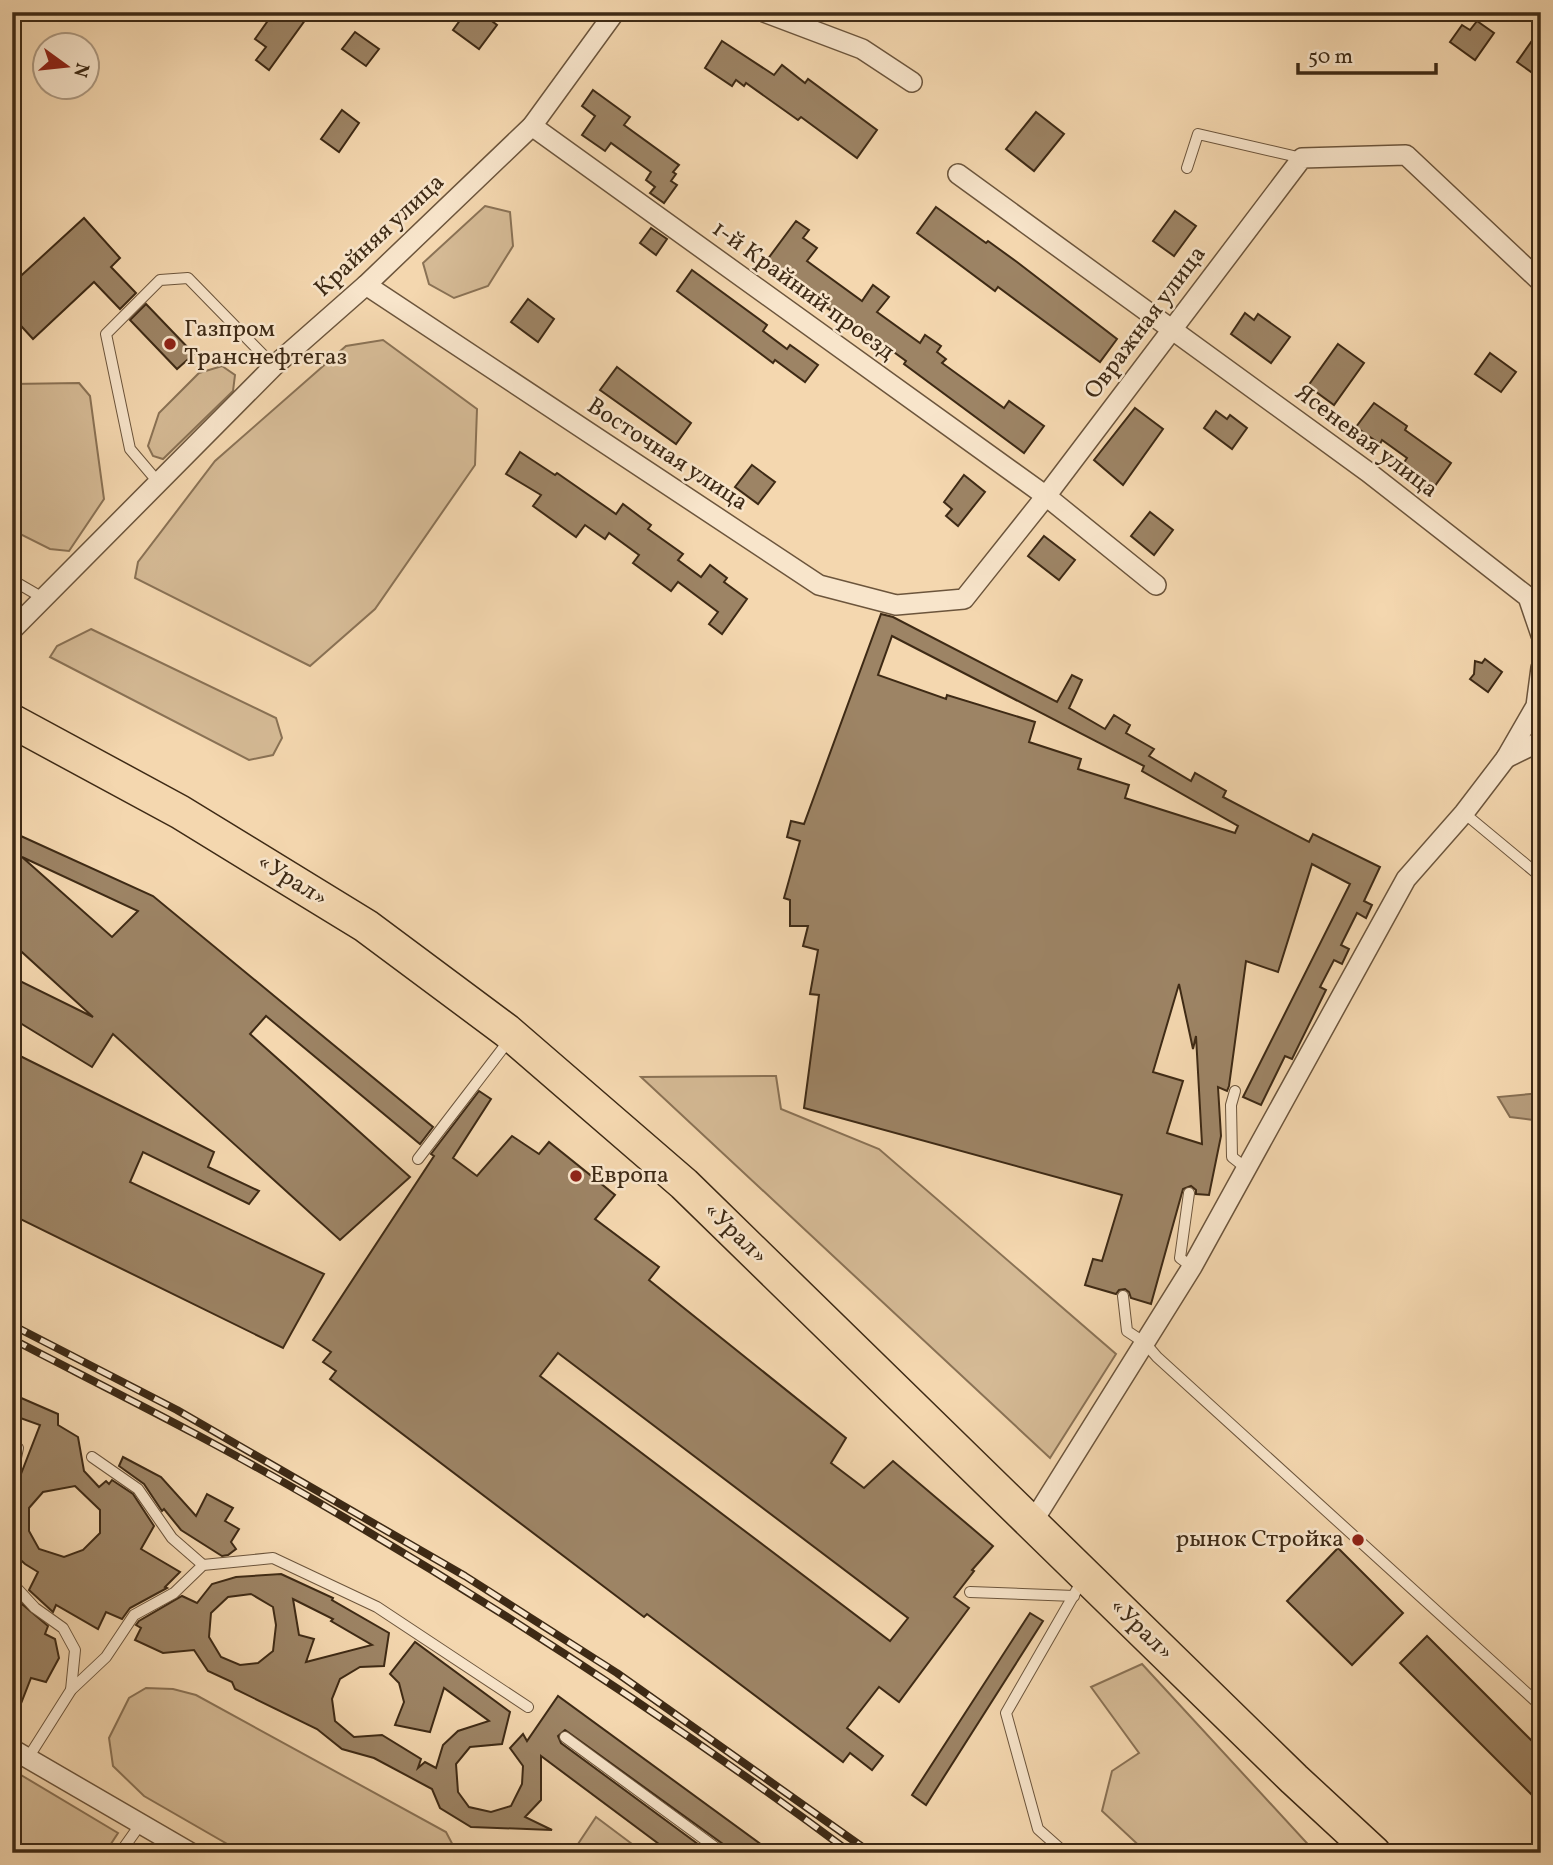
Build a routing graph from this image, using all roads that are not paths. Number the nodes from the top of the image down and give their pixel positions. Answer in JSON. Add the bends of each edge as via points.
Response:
{"nodes":[{"id":1,"x":615,"y":12,"type":"edge"},
{"id":2,"x":764,"y":12,"type":"edge"},
{"id":3,"x":912,"y":82,"type":"dead end"},
{"id":4,"x":532,"y":126,"type":"junction"},
{"id":5,"x":1302,"y":158,"type":"junction"},
{"id":6,"x":1187,"y":169,"type":"dead end"},
{"id":7,"x":958,"y":174,"type":"dead end"},
{"id":8,"x":1541,"y":282,"type":"edge"},
{"id":9,"x":366,"y":285,"type":"junction"},
{"id":10,"x":1172,"y":329,"type":"junction"},
{"id":11,"x":274,"y":366,"type":"junction"},
{"id":12,"x":158,"y":482,"type":"junction"},
{"id":13,"x":1046,"y":496,"type":"junction"},
{"id":14,"x":12,"y":580,"type":"edge"},
{"id":15,"x":1156,"y":584,"type":"dead end"},
{"id":16,"x":43,"y":598,"type":"junction"},
{"id":17,"x":964,"y":599,"type":"joint"},
{"id":18,"x":12,"y":629,"type":"edge"},
{"id":19,"x":1541,"y":635,"type":"edge"},
{"id":20,"x":1541,"y":668,"type":"edge"},
{"id":21,"x":12,"y":721,"type":"edge"},
{"id":22,"x":1541,"y":741,"type":"edge"},
{"id":23,"x":1506,"y":758,"type":"junction"},
{"id":24,"x":1464,"y":813,"type":"junction"},
{"id":25,"x":1541,"y":877,"type":"edge"},
{"id":26,"x":513,"y":1036,"type":"junction"},
{"id":27,"x":1235,"y":1091,"type":"dead end"},
{"id":28,"x":418,"y":1159,"type":"dead end"},
{"id":29,"x":1246,"y":1168,"type":"junction"},
{"id":30,"x":1189,"y":1194,"type":"dead end"},
{"id":31,"x":1192,"y":1267,"type":"junction"},
{"id":32,"x":1123,"y":1296,"type":"dead end"},
{"id":33,"x":1145,"y":1343,"type":"junction"},
{"id":34,"x":18,"y":1448,"type":"dead end"},
{"id":35,"x":92,"y":1457,"type":"dead end"},
{"id":36,"x":12,"y":1477,"type":"edge"},
{"id":37,"x":1032,"y":1523,"type":"junction"},
{"id":38,"x":203,"y":1565,"type":"junction"},
{"id":39,"x":12,"y":1583,"type":"edge"},
{"id":40,"x":1080,"y":1586,"type":"junction"},
{"id":41,"x":970,"y":1591,"type":"dead end"},
{"id":42,"x":71,"y":1690,"type":"junction"},
{"id":43,"x":1541,"y":1706,"type":"edge"},
{"id":44,"x":528,"y":1707,"type":"dead end"},
{"id":45,"x":565,"y":1737,"type":"dead end"},
{"id":46,"x":20,"y":1754,"type":"edge"},
{"id":47,"x":142,"y":1822,"type":"junction"},
{"id":48,"x":120,"y":1853,"type":"edge"},
{"id":49,"x":191,"y":1853,"type":"edge"},
{"id":50,"x":723,"y":1853,"type":"edge"},
{"id":51,"x":1065,"y":1853,"type":"edge"},
{"id":52,"x":1374,"y":1853,"type":"edge"}],
"edges":[{"from":1,"to":4,"type":"street","name":"Крайняя улица"},
{"from":2,"to":3,"type":"street","via":[[862,49]]},
{"from":4,"to":9,"type":"street","name":"Крайняя улица"},
{"from":4,"to":13,"type":"street","name":"1-й Крайний проезд"},
{"from":5,"to":6,"type":"lane","via":[[1198,134]]},
{"from":5,"to":8,"type":"street","via":[[1406,155]]},
{"from":5,"to":10,"type":"street","name":"Овражная улица"},
{"from":7,"to":10,"type":"street","name":"Ясеневая улица"},
{"from":9,"to":11,"type":"street","name":"Крайняя улица"},
{"from":9,"to":17,"type":"street","name":"Восточная улица","via":[[819,585],[897,605]]},
{"from":10,"to":13,"type":"street","name":"Овражная улица"},
{"from":10,"to":19,"type":"street","name":"Ясеневая улица","via":[[1368,472],[1528,597]]},
{"from":11,"to":12,"type":"street","name":"Крайняя улица"},
{"from":11,"to":12,"type":"lane","via":[[188,278],[160,280],[106,334],[130,449]]},
{"from":12,"to":16,"type":"street","name":"Крайняя улица"},
{"from":13,"to":15,"type":"street","name":"1-й Крайний проезд"},
{"from":13,"to":17,"type":"street","name":"Овражная улица"},
{"from":14,"to":16,"type":"lane"},
{"from":16,"to":18,"type":"street","name":"Крайняя улица"},
{"from":20,"to":23,"type":"street","via":[[1536,706]]},
{"from":21,"to":26,"type":"highway","name":"«Урал»","via":[[180,812],[366,926]]},
{"from":22,"to":23,"type":"street"},
{"from":23,"to":24,"type":"street"},
{"from":24,"to":25,"type":"lane"},
{"from":24,"to":29,"type":"street","via":[[1406,880]]},
{"from":26,"to":28,"type":"lane"},
{"from":26,"to":37,"type":"highway","name":"«Урал»","via":[[684,1184]]},
{"from":27,"to":29,"type":"lane","via":[[1232,1157]]},
{"from":29,"to":31,"type":"street"},
{"from":30,"to":31,"type":"lane","via":[[1180,1258]]},
{"from":31,"to":33,"type":"street"},
{"from":32,"to":33,"type":"lane","via":[[1127,1331]]},
{"from":33,"to":37,"type":"street"},
{"from":33,"to":43,"type":"lane"},
{"from":34,"to":36,"type":"lane"},
{"from":35,"to":38,"type":"lane","via":[[138,1489],[172,1538]]},
{"from":37,"to":40,"type":"highway","name":"«Урал»"},
{"from":38,"to":42,"type":"lane","via":[[174,1593],[134,1615],[106,1657]]},
{"from":38,"to":44,"type":"lane","via":[[273,1558],[377,1607]]},
{"from":39,"to":42,"type":"lane","via":[[35,1608],[63,1628],[75,1650]]},
{"from":40,"to":41,"type":"lane"},
{"from":40,"to":51,"type":"lane","via":[[1006,1713],[1038,1829]]},
{"from":40,"to":52,"type":"highway","name":"«Урал»"},
{"from":42,"to":46,"type":"lane"},
{"from":45,"to":50,"type":"lane"},
{"from":46,"to":47,"type":"street"},
{"from":47,"to":48,"type":"lane"},
{"from":47,"to":49,"type":"street"}]}
